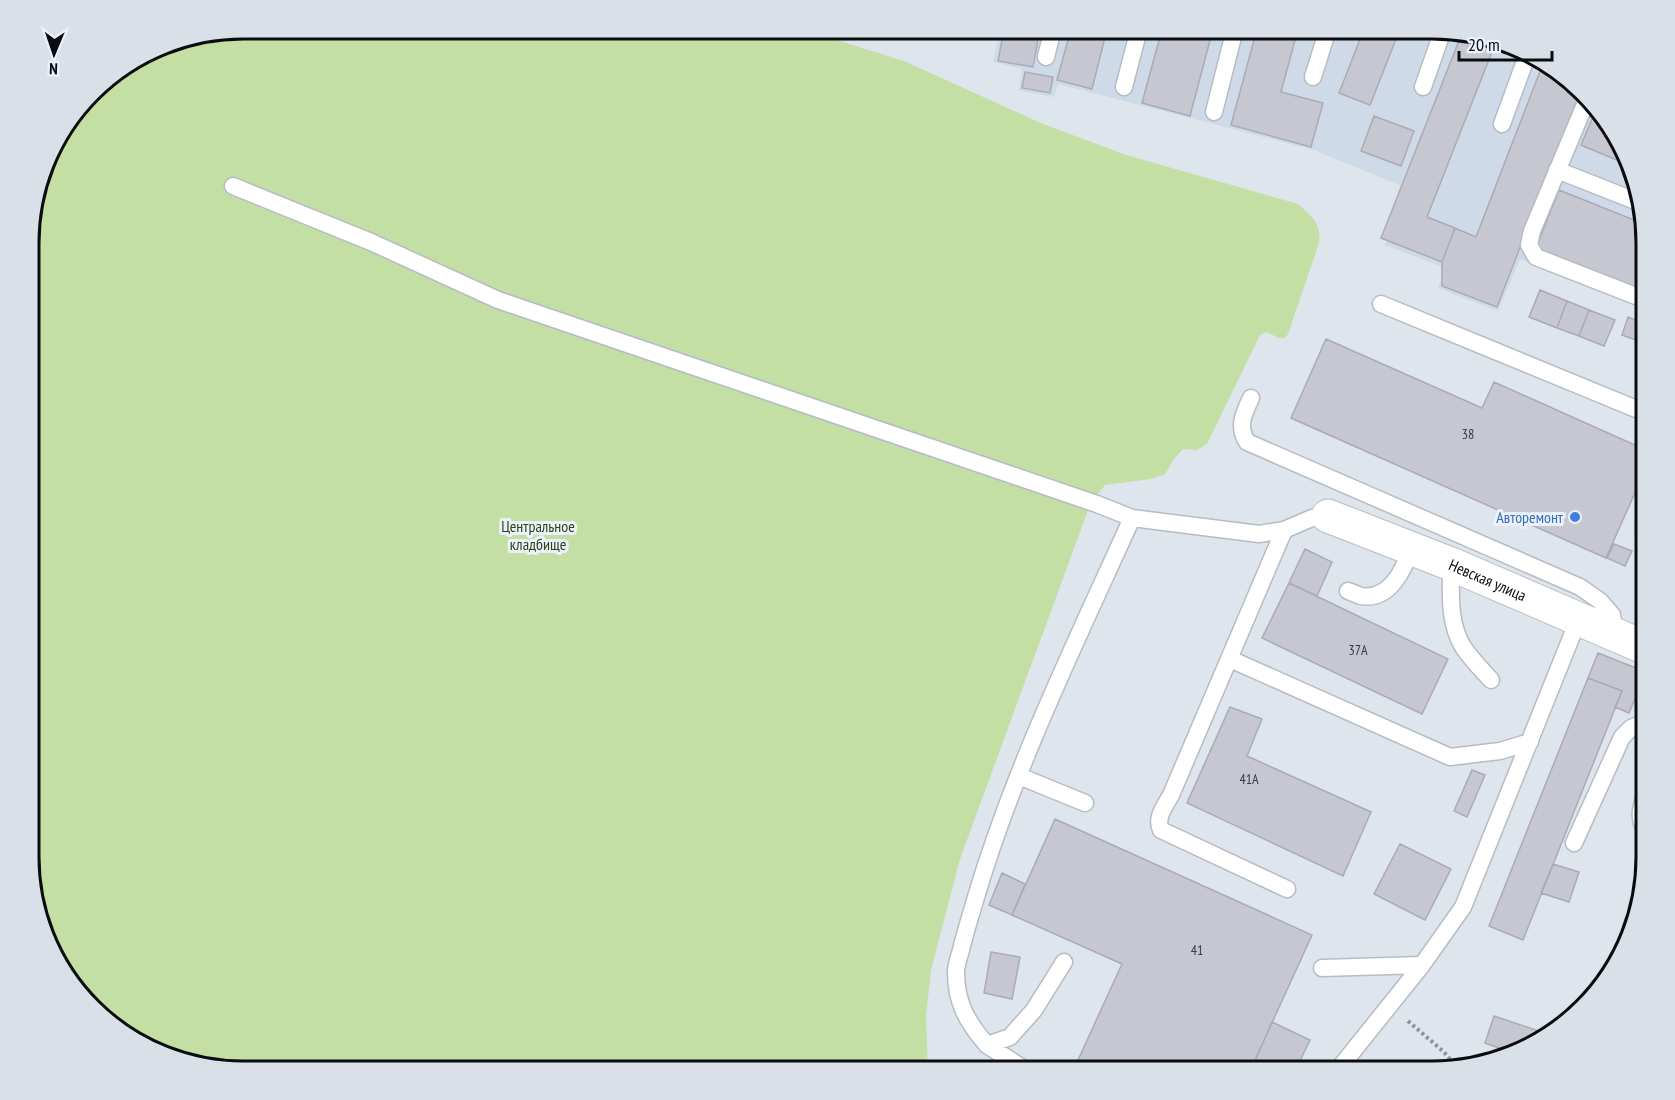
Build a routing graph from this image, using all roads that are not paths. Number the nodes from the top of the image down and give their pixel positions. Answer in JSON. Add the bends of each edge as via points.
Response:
{"nodes":[{"id":1,"x":1050,"y":39,"type":"edge"},
{"id":2,"x":1136,"y":39,"type":"edge"},
{"id":3,"x":1232,"y":39,"type":"edge"},
{"id":4,"x":1325,"y":39,"type":"edge"},
{"id":5,"x":1440,"y":40,"type":"edge"},
{"id":6,"x":1046,"y":57,"type":"dead end"},
{"id":7,"x":1525,"y":62,"type":"edge"},
{"id":8,"x":1313,"y":77,"type":"dead end"},
{"id":9,"x":1124,"y":87,"type":"dead end"},
{"id":10,"x":1423,"y":87,"type":"dead end"},
{"id":11,"x":1584,"y":108,"type":"edge"},
{"id":12,"x":1214,"y":112,"type":"dead end"},
{"id":13,"x":1502,"y":124,"type":"dead end"},
{"id":14,"x":1557,"y":170,"type":"junction"},
{"id":15,"x":233,"y":186,"type":"dead end"},
{"id":16,"x":1631,"y":199,"type":"edge"},
{"id":17,"x":1636,"y":296,"type":"edge"},
{"id":18,"x":1381,"y":304,"type":"dead end"},
{"id":19,"x":1251,"y":398,"type":"dead end"},
{"id":20,"x":1636,"y":408,"type":"edge"},
{"id":21,"x":1328,"y":516,"type":"joint"},
{"id":22,"x":1132,"y":518,"type":"junction"},
{"id":23,"x":1284,"y":530,"type":"junction"},
{"id":24,"x":1412,"y":547,"type":"junction"},
{"id":25,"x":1451,"y":564,"type":"junction"},
{"id":26,"x":1348,"y":591,"type":"dead end"},
{"id":27,"x":1579,"y":618,"type":"junction"},
{"id":28,"x":1615,"y":633,"type":"junction"},
{"id":29,"x":1636,"y":643,"type":"edge"},
{"id":30,"x":1230,"y":659,"type":"junction"},
{"id":31,"x":1491,"y":680,"type":"dead end"},
{"id":32,"x":1636,"y":726,"type":"edge"},
{"id":33,"x":1530,"y":742,"type":"junction"},
{"id":34,"x":1019,"y":776,"type":"junction"},
{"id":35,"x":1085,"y":803,"type":"dead end"},
{"id":36,"x":1575,"y":843,"type":"dead end"},
{"id":37,"x":1287,"y":889,"type":"dead end"},
{"id":38,"x":1064,"y":962,"type":"dead end"},
{"id":39,"x":1422,"y":965,"type":"junction"},
{"id":40,"x":1322,"y":968,"type":"dead end"},
{"id":41,"x":987,"y":1045,"type":"junction"},
{"id":42,"x":1012,"y":1061,"type":"edge"},
{"id":43,"x":1345,"y":1061,"type":"edge"}],
"edges":[{"from":1,"to":6,"type":"lane"},
{"from":2,"to":9,"type":"lane"},
{"from":3,"to":12,"type":"lane"},
{"from":4,"to":8,"type":"lane"},
{"from":5,"to":10,"type":"lane"},
{"from":7,"to":13,"type":"lane"},
{"from":11,"to":14,"type":"lane"},
{"from":14,"to":16,"type":"lane"},
{"from":14,"to":17,"type":"lane","via":[[1532,231],[1529,245],[1536,257]]},
{"from":15,"to":22,"type":"lane","via":[[371,242],[498,300]]},
{"from":18,"to":20,"type":"lane"},
{"from":19,"to":28,"type":"lane","via":[[1241,427],[1247,442],[1580,587],[1612,615]]},
{"from":21,"to":23,"type":"lane"},
{"from":21,"to":24,"type":"street","name":"Невская улица"},
{"from":22,"to":23,"type":"lane","via":[[1259,534]]},
{"from":22,"to":34,"type":"lane"},
{"from":23,"to":30,"type":"lane"},
{"from":24,"to":25,"type":"street","name":"Невская улица"},
{"from":24,"to":26,"type":"lane","via":[[1390,588],[1378,595],[1362,596]]},
{"from":25,"to":27,"type":"street","name":"Невская улица"},
{"from":25,"to":31,"type":"lane","via":[[1451,612],[1457,635]]},
{"from":27,"to":28,"type":"street","name":"Невская улица"},
{"from":27,"to":33,"type":"lane"},
{"from":28,"to":29,"type":"street","name":"Невская улица"},
{"from":30,"to":33,"type":"lane","via":[[1450,757],[1500,751]]},
{"from":30,"to":37,"type":"lane","via":[[1159,825],[1161,830]]},
{"from":32,"to":36,"type":"lane","via":[[1622,737]]},
{"from":33,"to":39,"type":"lane","via":[[1463,907]]},
{"from":34,"to":35,"type":"lane"},
{"from":34,"to":41,"type":"lane","via":[[985,866],[956,969],[963,1012]]},
{"from":38,"to":41,"type":"lane","via":[[1034,1010],[1010,1037]]},
{"from":39,"to":40,"type":"lane"},
{"from":39,"to":43,"type":"lane"},
{"from":41,"to":42,"type":"lane"}]}
